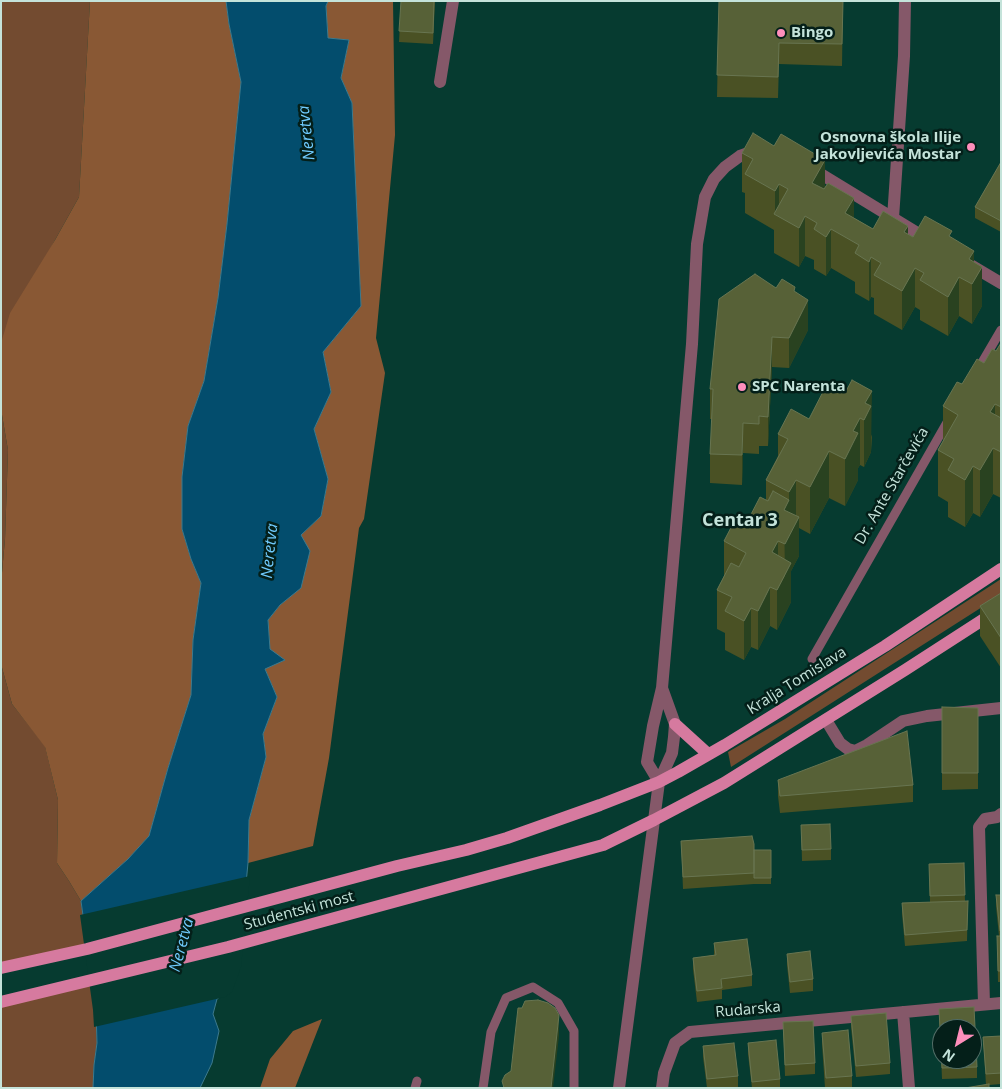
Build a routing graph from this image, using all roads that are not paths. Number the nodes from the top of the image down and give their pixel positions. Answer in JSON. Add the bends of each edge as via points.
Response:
{"nodes":[{"id":1,"x":453,"y":1,"type":"edge"},
{"id":2,"x":905,"y":1,"type":"edge"},
{"id":3,"x":440,"y":82,"type":"dead end"},
{"id":4,"x":768,"y":151,"type":"edge"},
{"id":5,"x":800,"y":163,"type":"edge"},
{"id":6,"x":893,"y":218,"type":"junction"},
{"id":7,"x":943,"y":248,"type":"edge"},
{"id":8,"x":959,"y":258,"type":"edge"},
{"id":9,"x":1001,"y":283,"type":"edge"},
{"id":10,"x":1001,"y":330,"type":"edge"},
{"id":11,"x":971,"y":382,"type":"edge"},
{"id":12,"x":956,"y":408,"type":"edge"},
{"id":13,"x":1001,"y":568,"type":"edge"},
{"id":14,"x":1001,"y":608,"type":"edge"},
{"id":15,"x":812,"y":659,"type":"dead end"},
{"id":16,"x":662,"y":688,"type":"junction"},
{"id":17,"x":1001,"y":708,"type":"edge"},
{"id":18,"x":826,"y":720,"type":"junction"},
{"id":19,"x":675,"y":724,"type":"junction"},
{"id":20,"x":708,"y":754,"type":"junction"},
{"id":21,"x":659,"y":782,"type":"junction"},
{"id":22,"x":600,"y":806,"type":"joint"},
{"id":23,"x":1001,"y":814,"type":"edge"},
{"id":24,"x":654,"y":820,"type":"junction"},
{"id":25,"x":1,"y":968,"type":"edge"},
{"id":26,"x":1,"y":1002,"type":"edge"},
{"id":27,"x":1001,"y":1003,"type":"edge"},
{"id":28,"x":984,"y":1004,"type":"junction"},
{"id":29,"x":903,"y":1012,"type":"junction"},
{"id":30,"x":483,"y":1088,"type":"edge"},
{"id":31,"x":574,"y":1088,"type":"edge"},
{"id":32,"x":619,"y":1088,"type":"edge"},
{"id":33,"x":662,"y":1088,"type":"edge"},
{"id":34,"x":909,"y":1088,"type":"edge"}],
"edges":[{"from":1,"to":3,"type":"street"},
{"from":2,"to":6,"type":"street"},
{"from":4,"to":16,"type":"street","via":[[740,156],[714,179],[705,197],[697,244],[692,344]]},
{"from":5,"to":6,"type":"street"},
{"from":6,"to":7,"type":"street"},
{"from":8,"to":9,"type":"street"},
{"from":10,"to":11,"type":"lane"},
{"from":12,"to":15,"type":"lane","name":"Dr. Ante Starčevića"},
{"from":13,"to":20,"type":"main road","name":"Kralja Tomislava","via":[[885,646]]},
{"from":14,"to":18,"type":"main road"},
{"from":16,"to":19,"type":"street"},
{"from":16,"to":21,"type":"street","via":[[648,762]]},
{"from":17,"to":18,"type":"street","via":[[903,721],[855,751],[840,743]]},
{"from":18,"to":24,"type":"main road","via":[[724,783]]},
{"from":19,"to":20,"type":"main road"},
{"from":19,"to":21,"type":"street","via":[[672,752]]},
{"from":20,"to":21,"type":"main road","name":"Kralja Tomislava"},
{"from":21,"to":22,"type":"main road","name":"Kralja Tomislava"},
{"from":21,"to":24,"type":"street"},
{"from":22,"to":25,"type":"main road","name":"Studentski most","via":[[474,847],[87,949]]},
{"from":23,"to":28,"type":"street","via":[[985,818],[980,827]]},
{"from":24,"to":26,"type":"main road","name":"Studentski most","via":[[603,845],[228,947]]},
{"from":24,"to":32,"type":"street"},
{"from":27,"to":28,"type":"street","name":"Rudarska"},
{"from":28,"to":29,"type":"street","name":"Rudarska"},
{"from":29,"to":33,"type":"street","name":"Rudarska","via":[[690,1032],[675,1043]]},
{"from":29,"to":34,"type":"street"},
{"from":30,"to":31,"type":"lane","via":[[491,1032],[506,998],[533,987],[558,1003],[574,1031]]}]}
